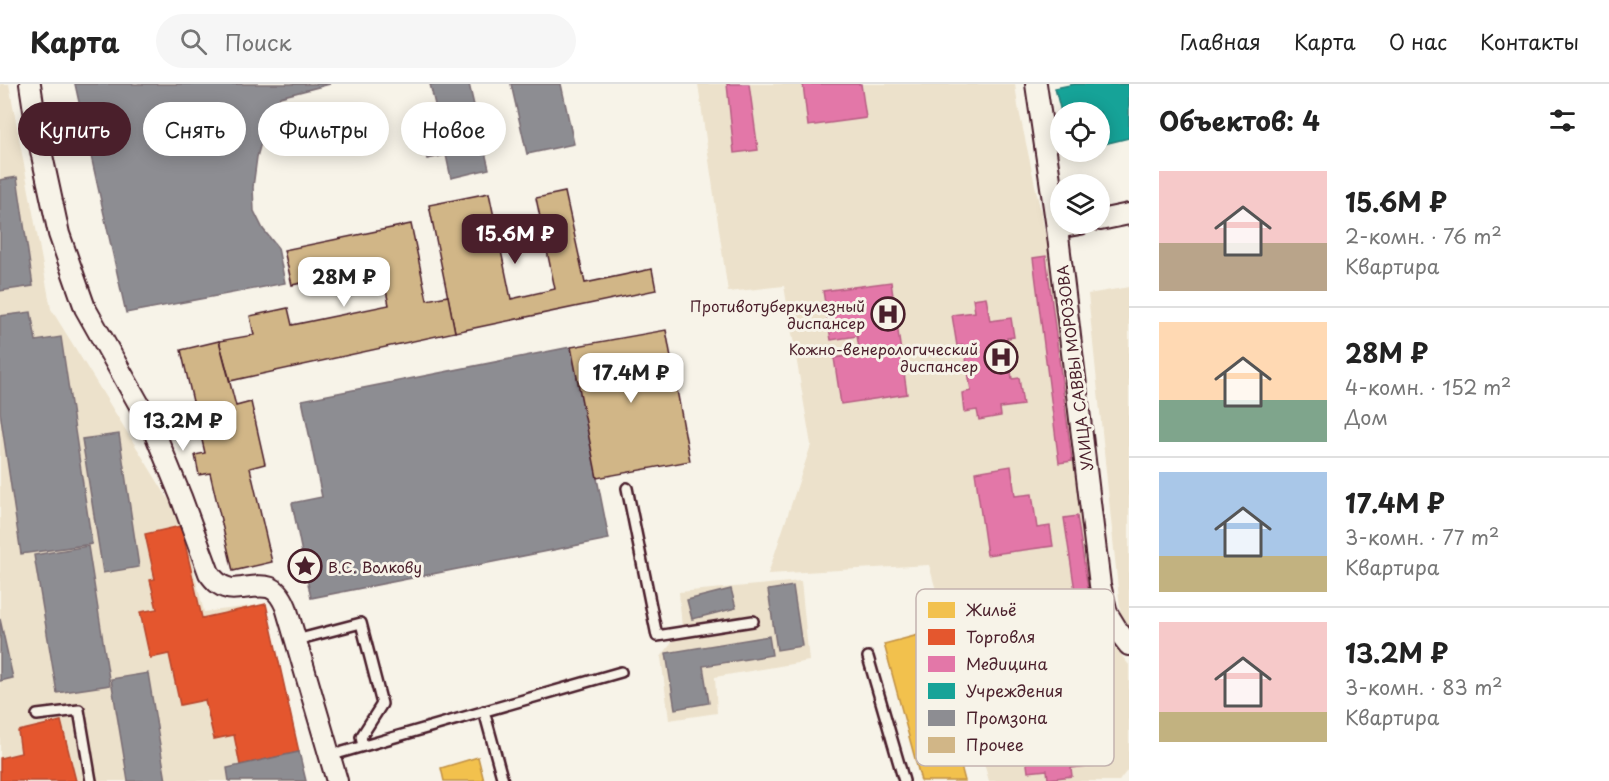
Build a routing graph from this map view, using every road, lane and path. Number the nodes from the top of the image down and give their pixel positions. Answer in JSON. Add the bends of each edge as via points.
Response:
{"nodes":[{"id":1,"x":30,"y":84,"type":"edge"},
{"id":2,"x":1036,"y":84,"type":"edge"},
{"id":3,"x":1050,"y":180,"type":"edge"},
{"id":4,"x":1129,"y":214,"type":"edge"},
{"id":5,"x":1110,"y":218,"type":"edge"},
{"id":6,"x":1058,"y":234,"type":"edge"},
{"id":7,"x":627,"y":488,"type":"dead end"},
{"id":8,"x":1101,"y":589,"type":"edge"},
{"id":9,"x":753,"y":621,"type":"dead end"},
{"id":10,"x":1114,"y":624,"type":"edge"},
{"id":11,"x":296,"y":640,"type":"junction"},
{"id":12,"x":1129,"y":645,"type":"edge"},
{"id":13,"x":868,"y":657,"type":"dead end"},
{"id":14,"x":621,"y":672,"type":"dead end"},
{"id":15,"x":484,"y":711,"type":"junction"},
{"id":16,"x":37,"y":715,"type":"dead end"},
{"id":17,"x":363,"y":746,"type":"junction"},
{"id":18,"x":328,"y":756,"type":"junction"},
{"id":19,"x":91,"y":781,"type":"edge"},
{"id":20,"x":337,"y":781,"type":"edge"},
{"id":21,"x":503,"y":781,"type":"edge"},
{"id":22,"x":904,"y":781,"type":"edge"}],
"edges":[{"from":1,"to":11,"type":"street","via":[[59,234],[85,308],[154,431],[209,573],[216,583],[230,589],[262,585],[274,589],[282,597]]},
{"from":2,"to":3,"type":"street","name":"УЛИЦА САВВЫ МОРОЗОВА"},
{"from":4,"to":5,"type":"street"},
{"from":6,"to":8,"type":"street","name":"УЛИЦА САВВЫ МОРОЗОВА"},
{"from":7,"to":9,"type":"lane","via":[[657,636]]},
{"from":10,"to":12,"type":"street","name":"УЛИЦА САВВЫ МОРОЗОВА"},
{"from":11,"to":17,"type":"lane","via":[[361,624],[382,704],[361,737]]},
{"from":11,"to":18,"type":"street"},
{"from":13,"to":22,"type":"lane"},
{"from":14,"to":15,"type":"lane"},
{"from":15,"to":17,"type":"lane"},
{"from":15,"to":21,"type":"lane"},
{"from":16,"to":19,"type":"lane","via":[[79,710]]},
{"from":17,"to":18,"type":"lane"},
{"from":18,"to":20,"type":"street"}]}
